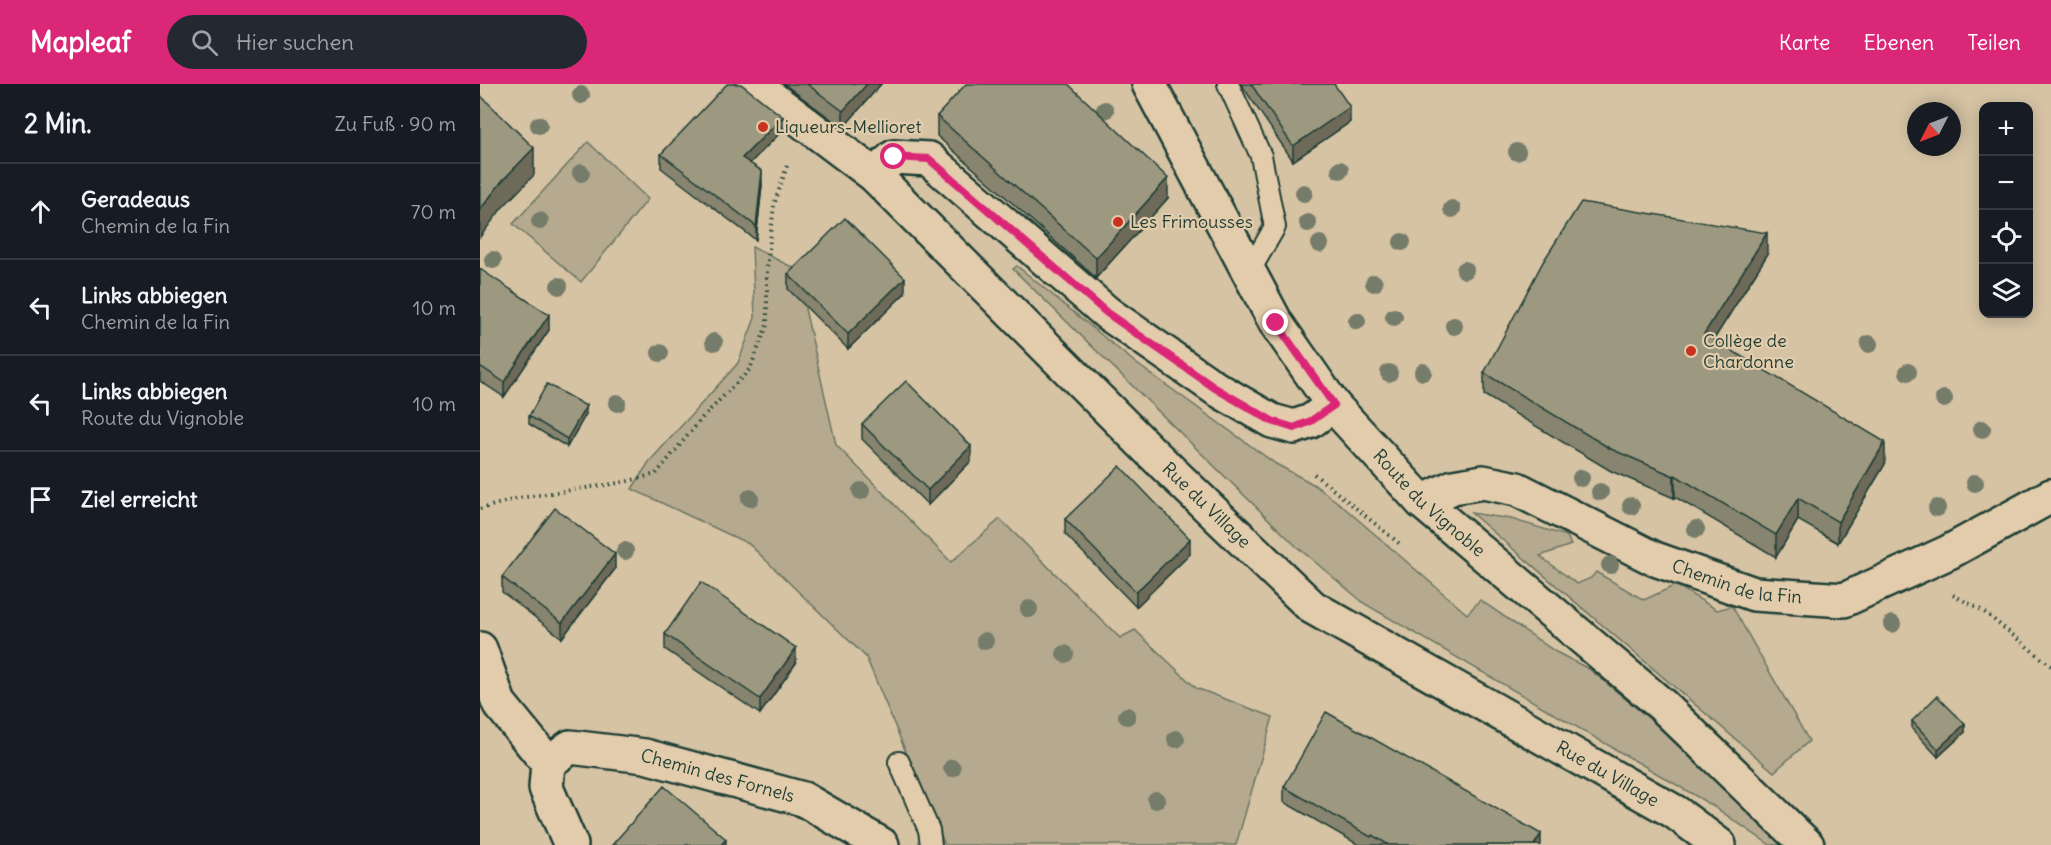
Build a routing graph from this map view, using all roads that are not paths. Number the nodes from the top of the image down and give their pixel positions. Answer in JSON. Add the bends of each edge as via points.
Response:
{"nodes":[{"id":1,"x":753,"y":84,"type":"edge"},
{"id":2,"x":1149,"y":84,"type":"edge"},
{"id":3,"x":1228,"y":84,"type":"edge"},
{"id":4,"x":874,"y":175,"type":"junction"},
{"id":5,"x":1249,"y":272,"type":"junction"},
{"id":6,"x":1334,"y":405,"type":"junction"},
{"id":7,"x":2051,"y":496,"type":"edge"},
{"id":8,"x":1422,"y":502,"type":"junction"},
{"id":9,"x":480,"y":649,"type":"edge"},
{"id":10,"x":898,"y":762,"type":"dead end"},
{"id":11,"x":548,"y":763,"type":"junction"},
{"id":12,"x":571,"y":845,"type":"edge"},
{"id":13,"x":882,"y":845,"type":"edge"},
{"id":14,"x":931,"y":845,"type":"edge"},
{"id":15,"x":1719,"y":845,"type":"edge"},
{"id":16,"x":1807,"y":845,"type":"edge"}],
"edges":[{"from":1,"to":4,"type":"street","name":"Rue du Village"},
{"from":2,"to":5,"type":"street","name":"Route du Vignoble"},
{"from":3,"to":5,"type":"lane","via":[[1262,156],[1275,227]]},
{"from":4,"to":6,"type":"street","via":[[894,157],[929,159],[1107,313],[1215,388],[1272,421],[1294,428]]},
{"from":4,"to":15,"type":"street","name":"Rue du Village","via":[[1312,607],[1675,812]]},
{"from":5,"to":6,"type":"street","name":"Route du Vignoble","via":[[1276,323]]},
{"from":6,"to":8,"type":"street","name":"Route du Vignoble"},
{"from":7,"to":8,"type":"street","name":"Chemin de la Fin","via":[[1949,552],[1844,600],[1754,594],[1655,559],[1517,489],[1483,482],[1453,487]]},
{"from":8,"to":16,"type":"street","name":"Route du Vignoble","via":[[1662,705]]},
{"from":9,"to":11,"type":"street","via":[[499,703]]},
{"from":10,"to":14,"type":"lane"},
{"from":11,"to":12,"type":"street","via":[[546,788]]},
{"from":11,"to":13,"type":"street","name":"Chemin des Fornels","via":[[570,747],[645,756],[803,799]]}]}
